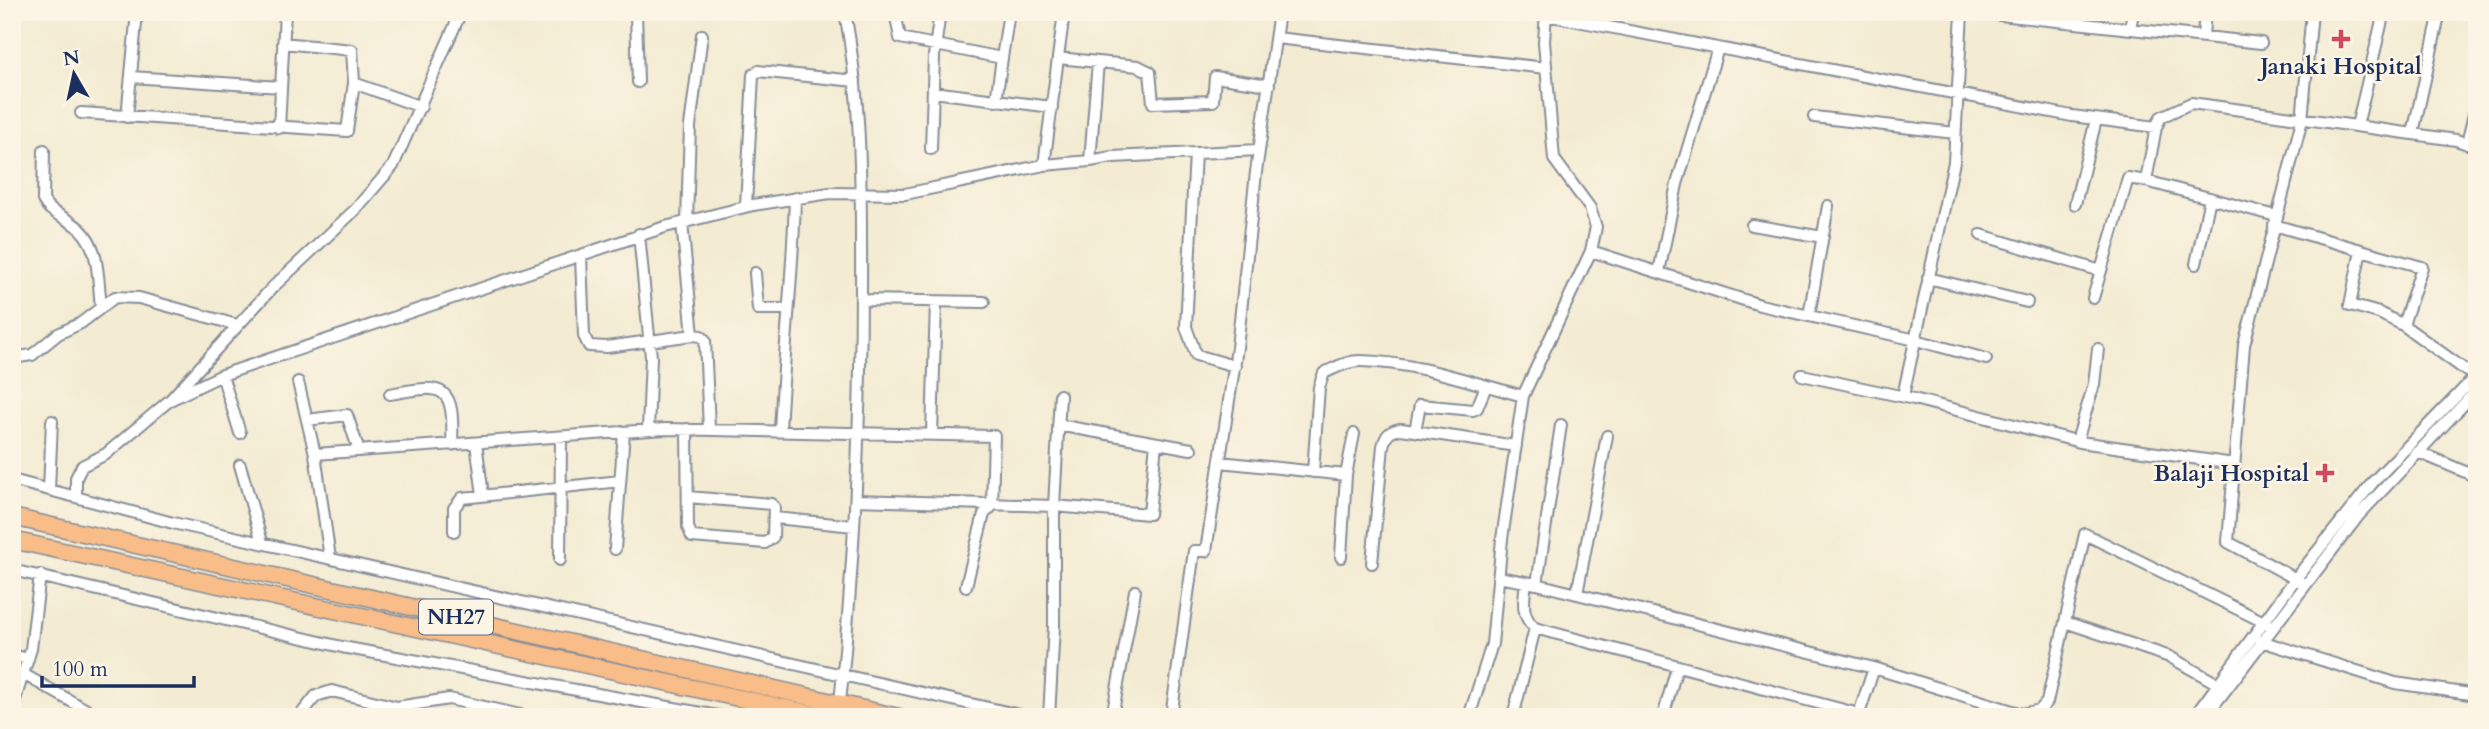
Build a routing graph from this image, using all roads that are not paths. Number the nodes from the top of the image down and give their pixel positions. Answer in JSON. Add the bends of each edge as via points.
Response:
{"nodes":[{"id":1,"x":137,"y":12,"type":"edge"},
{"id":2,"x":285,"y":12,"type":"edge"},
{"id":3,"x":461,"y":12,"type":"edge"},
{"id":4,"x":636,"y":12,"type":"edge"},
{"id":5,"x":845,"y":12,"type":"edge"},
{"id":6,"x":895,"y":12,"type":"edge"},
{"id":7,"x":940,"y":12,"type":"edge"},
{"id":8,"x":1009,"y":12,"type":"edge"},
{"id":9,"x":1063,"y":12,"type":"edge"},
{"id":10,"x":1279,"y":12,"type":"edge"},
{"id":11,"x":1962,"y":12,"type":"edge"},
{"id":12,"x":1972,"y":12,"type":"edge"},
{"id":13,"x":2133,"y":12,"type":"edge"},
{"id":14,"x":2205,"y":12,"type":"edge"},
{"id":15,"x":2312,"y":12,"type":"edge"},
{"id":16,"x":2384,"y":12,"type":"edge"},
{"id":17,"x":2440,"y":12,"type":"edge"},
{"id":18,"x":1546,"y":13,"type":"edge"},
{"id":19,"x":2130,"y":29,"type":"junction"},
{"id":20,"x":702,"y":35,"type":"dead end"},
{"id":21,"x":2203,"y":36,"type":"junction"},
{"id":22,"x":1276,"y":38,"type":"junction"},
{"id":23,"x":283,"y":43,"type":"junction"},
{"id":24,"x":2261,"y":43,"type":"dead end"},
{"id":25,"x":935,"y":44,"type":"junction"},
{"id":26,"x":1718,"y":48,"type":"junction"},
{"id":27,"x":1002,"y":58,"type":"junction"},
{"id":28,"x":1058,"y":58,"type":"junction"},
{"id":29,"x":1098,"y":62,"type":"junction"},
{"id":30,"x":1546,"y":68,"type":"junction"},
{"id":31,"x":131,"y":77,"type":"junction"},
{"id":32,"x":855,"y":81,"type":"junction"},
{"id":33,"x":638,"y":82,"type":"dead end"},
{"id":34,"x":354,"y":83,"type":"junction"},
{"id":35,"x":1269,"y":85,"type":"junction"},
{"id":36,"x":281,"y":88,"type":"junction"},
{"id":37,"x":933,"y":92,"type":"junction"},
{"id":38,"x":1957,"y":94,"type":"junction"},
{"id":39,"x":996,"y":101,"type":"junction"},
{"id":40,"x":2477,"y":101,"type":"edge"},
{"id":41,"x":421,"y":107,"type":"junction"},
{"id":42,"x":1052,"y":107,"type":"junction"},
{"id":43,"x":81,"y":113,"type":"dead end"},
{"id":44,"x":127,"y":117,"type":"junction"},
{"id":45,"x":1814,"y":117,"type":"dead end"},
{"id":46,"x":2096,"y":120,"type":"junction"},
{"id":47,"x":2302,"y":120,"type":"junction"},
{"id":48,"x":2357,"y":126,"type":"junction"},
{"id":49,"x":2156,"y":127,"type":"junction"},
{"id":50,"x":279,"y":128,"type":"junction"},
{"id":51,"x":1955,"y":133,"type":"junction"},
{"id":52,"x":2413,"y":133,"type":"junction"},
{"id":53,"x":2472,"y":146,"type":"edge"},
{"id":54,"x":931,"y":149,"type":"dead end"},
{"id":55,"x":44,"y":150,"type":"dead end"},
{"id":56,"x":1259,"y":150,"type":"junction"},
{"id":57,"x":1195,"y":153,"type":"junction"},
{"id":58,"x":1090,"y":161,"type":"junction"},
{"id":59,"x":1044,"y":165,"type":"junction"},
{"id":60,"x":2146,"y":181,"type":"junction"},
{"id":61,"x":863,"y":192,"type":"junction"},
{"id":62,"x":794,"y":198,"type":"junction"},
{"id":63,"x":2210,"y":198,"type":"junction"},
{"id":64,"x":2075,"y":204,"type":"dead end"},
{"id":65,"x":746,"y":206,"type":"junction"},
{"id":66,"x":1828,"y":206,"type":"dead end"},
{"id":67,"x":2275,"y":220,"type":"junction"},
{"id":68,"x":685,"y":223,"type":"junction"},
{"id":69,"x":1752,"y":225,"type":"dead end"},
{"id":70,"x":639,"y":234,"type":"junction"},
{"id":71,"x":1980,"y":235,"type":"dead end"},
{"id":72,"x":1823,"y":237,"type":"junction"},
{"id":73,"x":2361,"y":250,"type":"junction"},
{"id":74,"x":1591,"y":251,"type":"junction"},
{"id":75,"x":581,"y":256,"type":"junction"},
{"id":76,"x":2196,"y":264,"type":"dead end"},
{"id":77,"x":2101,"y":271,"type":"junction"},
{"id":78,"x":1658,"y":272,"type":"junction"},
{"id":79,"x":755,"y":273,"type":"dead end"},
{"id":80,"x":1928,"y":278,"type":"junction"},
{"id":81,"x":2093,"y":298,"type":"dead end"},
{"id":82,"x":863,"y":300,"type":"junction"},
{"id":83,"x":984,"y":302,"type":"dead end"},
{"id":84,"x":2027,"y":302,"type":"dead end"},
{"id":85,"x":936,"y":303,"type":"junction"},
{"id":86,"x":100,"y":306,"type":"junction"},
{"id":87,"x":787,"y":309,"type":"junction"},
{"id":88,"x":1809,"y":316,"type":"junction"},
{"id":89,"x":237,"y":325,"type":"junction"},
{"id":90,"x":2403,"y":325,"type":"junction"},
{"id":91,"x":693,"y":335,"type":"junction"},
{"id":92,"x":1916,"y":340,"type":"junction"},
{"id":93,"x":650,"y":341,"type":"junction"},
{"id":94,"x":2098,"y":349,"type":"dead end"},
{"id":95,"x":12,"y":358,"type":"edge"},
{"id":96,"x":1986,"y":359,"type":"dead end"},
{"id":97,"x":1235,"y":366,"type":"junction"},
{"id":98,"x":222,"y":375,"type":"junction"},
{"id":99,"x":1802,"y":375,"type":"dead end"},
{"id":100,"x":2476,"y":376,"type":"edge"},
{"id":101,"x":298,"y":382,"type":"dead end"},
{"id":102,"x":1486,"y":386,"type":"junction"},
{"id":103,"x":2477,"y":390,"type":"edge"},
{"id":104,"x":390,"y":394,"type":"dead end"},
{"id":105,"x":1060,"y":395,"type":"dead end"},
{"id":106,"x":1523,"y":396,"type":"junction"},
{"id":107,"x":1903,"y":396,"type":"junction"},
{"id":108,"x":170,"y":400,"type":"junction"},
{"id":109,"x":307,"y":420,"type":"junction"},
{"id":110,"x":52,"y":421,"type":"dead end"},
{"id":111,"x":1058,"y":425,"type":"junction"},
{"id":112,"x":1561,"y":425,"type":"dead end"},
{"id":113,"x":687,"y":429,"type":"junction"},
{"id":114,"x":709,"y":429,"type":"junction"},
{"id":115,"x":648,"y":430,"type":"junction"},
{"id":116,"x":780,"y":430,"type":"junction"},
{"id":117,"x":1415,"y":431,"type":"junction"},
{"id":118,"x":624,"y":432,"type":"junction"},
{"id":119,"x":858,"y":432,"type":"junction"},
{"id":120,"x":240,"y":433,"type":"dead end"},
{"id":121,"x":932,"y":434,"type":"junction"},
{"id":122,"x":1354,"y":434,"type":"dead end"},
{"id":123,"x":1607,"y":436,"type":"dead end"},
{"id":124,"x":561,"y":437,"type":"junction"},
{"id":125,"x":2077,"y":441,"type":"junction"},
{"id":126,"x":477,"y":443,"type":"junction"},
{"id":127,"x":1156,"y":443,"type":"junction"},
{"id":128,"x":452,"y":445,"type":"junction"},
{"id":129,"x":1516,"y":446,"type":"junction"},
{"id":130,"x":1191,"y":449,"type":"dead end"},
{"id":131,"x":359,"y":452,"type":"junction"},
{"id":132,"x":2418,"y":452,"type":"junction"},
{"id":133,"x":315,"y":454,"type":"junction"},
{"id":134,"x":1220,"y":462,"type":"junction"},
{"id":135,"x":2234,"y":464,"type":"junction"},
{"id":136,"x":240,"y":465,"type":"dead end"},
{"id":137,"x":1313,"y":472,"type":"junction"},
{"id":138,"x":1346,"y":475,"type":"junction"},
{"id":139,"x":2477,"y":477,"type":"edge"},
{"id":140,"x":12,"y":480,"type":"edge"},
{"id":141,"x":620,"y":481,"type":"junction"},
{"id":142,"x":560,"y":488,"type":"junction"},
{"id":143,"x":49,"y":490,"type":"junction"},
{"id":144,"x":483,"y":495,"type":"junction"},
{"id":145,"x":76,"y":497,"type":"junction"},
{"id":146,"x":688,"y":497,"type":"junction"},
{"id":147,"x":856,"y":500,"type":"junction"},
{"id":148,"x":992,"y":506,"type":"junction"},
{"id":149,"x":1054,"y":506,"type":"junction"},
{"id":150,"x":12,"y":517,"type":"edge"},
{"id":151,"x":775,"y":518,"type":"junction"},
{"id":152,"x":854,"y":526,"type":"junction"},
{"id":153,"x":454,"y":531,"type":"dead end"},
{"id":154,"x":12,"y":540,"type":"edge"},
{"id":155,"x":262,"y":542,"type":"junction"},
{"id":156,"x":615,"y":549,"type":"dead end"},
{"id":157,"x":1341,"y":557,"type":"dead end"},
{"id":158,"x":330,"y":558,"type":"junction"},
{"id":159,"x":560,"y":560,"type":"dead end"},
{"id":160,"x":1372,"y":563,"type":"dead end"},
{"id":161,"x":12,"y":570,"type":"edge"},
{"id":162,"x":40,"y":575,"type":"junction"},
{"id":163,"x":1499,"y":577,"type":"junction"},
{"id":164,"x":2301,"y":581,"type":"junction"},
{"id":165,"x":1532,"y":583,"type":"junction"},
{"id":166,"x":966,"y":586,"type":"dead end"},
{"id":167,"x":1135,"y":591,"type":"dead end"},
{"id":168,"x":1577,"y":594,"type":"junction"},
{"id":169,"x":2065,"y":622,"type":"junction"},
{"id":170,"x":2268,"y":623,"type":"junction"},
{"id":171,"x":1535,"y":628,"type":"junction"},
{"id":172,"x":2261,"y":640,"type":"junction"},
{"id":173,"x":12,"y":655,"type":"edge"},
{"id":174,"x":28,"y":659,"type":"junction"},
{"id":175,"x":1677,"y":667,"type":"junction"},
{"id":176,"x":1874,"y":668,"type":"junction"},
{"id":177,"x":23,"y":674,"type":"junction"},
{"id":178,"x":843,"y":674,"type":"junction"},
{"id":179,"x":2221,"y":686,"type":"junction"},
{"id":180,"x":2477,"y":695,"type":"edge"},
{"id":181,"x":424,"y":702,"type":"junction"},
{"id":182,"x":839,"y":703,"type":"junction"},
{"id":183,"x":12,"y":709,"type":"edge"},
{"id":184,"x":1859,"y":715,"type":"edge"},
{"id":185,"x":99,"y":717,"type":"edge"},
{"id":186,"x":299,"y":717,"type":"edge"},
{"id":187,"x":421,"y":717,"type":"edge"},
{"id":188,"x":529,"y":717,"type":"edge"},
{"id":189,"x":723,"y":717,"type":"edge"},
{"id":190,"x":825,"y":717,"type":"edge"},
{"id":191,"x":899,"y":717,"type":"edge"},
{"id":192,"x":1028,"y":717,"type":"edge"},
{"id":193,"x":1049,"y":717,"type":"edge"},
{"id":194,"x":1112,"y":717,"type":"edge"},
{"id":195,"x":1171,"y":717,"type":"edge"},
{"id":196,"x":1469,"y":717,"type":"edge"},
{"id":197,"x":1513,"y":717,"type":"edge"},
{"id":198,"x":1663,"y":717,"type":"edge"},
{"id":199,"x":2194,"y":717,"type":"edge"},
{"id":200,"x":2205,"y":717,"type":"edge"}],
"edges":[{"from":1,"to":31,"type":"street"},
{"from":2,"to":23,"type":"street"},
{"from":3,"to":41,"type":"street"},
{"from":4,"to":33,"type":"street"},
{"from":5,"to":32,"type":"street"},
{"from":6,"to":25,"type":"street","via":[[900,38]]},
{"from":7,"to":25,"type":"street"},
{"from":8,"to":27,"type":"street"},
{"from":9,"to":28,"type":"street"},
{"from":10,"to":22,"type":"street"},
{"from":11,"to":38,"type":"street"},
{"from":12,"to":19,"type":"street"},
{"from":13,"to":19,"type":"street"},
{"from":14,"to":21,"type":"street"},
{"from":15,"to":47,"type":"street"},
{"from":16,"to":48,"type":"street"},
{"from":17,"to":52,"type":"street"},
{"from":18,"to":26,"type":"street"},
{"from":18,"to":30,"type":"street"},
{"from":19,"to":21,"type":"street"},
{"from":20,"to":68,"type":"street","via":[[690,126]]},
{"from":21,"to":24,"type":"street"},
{"from":22,"to":30,"type":"street"},
{"from":22,"to":35,"type":"street"},
{"from":23,"to":34,"type":"street","via":[[352,50]]},
{"from":23,"to":36,"type":"street"},
{"from":25,"to":27,"type":"street"},
{"from":25,"to":37,"type":"street"},
{"from":26,"to":38,"type":"street"},
{"from":26,"to":78,"type":"street","via":[[1677,184]]},
{"from":27,"to":39,"type":"street"},
{"from":28,"to":29,"type":"street"},
{"from":28,"to":42,"type":"street"},
{"from":29,"to":35,"type":"street","via":[[1138,66],[1150,72],[1153,103],[1213,101],[1215,77]]},
{"from":29,"to":58,"type":"street"},
{"from":30,"to":74,"type":"street","via":[[1554,159],[1590,208],[1596,227]]},
{"from":31,"to":36,"type":"street"},
{"from":31,"to":44,"type":"street"},
{"from":32,"to":61,"type":"street"},
{"from":32,"to":65,"type":"street","via":[[758,71],[753,75]]},
{"from":34,"to":41,"type":"street"},
{"from":34,"to":50,"type":"street","via":[[347,131]]},
{"from":35,"to":56,"type":"street"},
{"from":36,"to":50,"type":"street"},
{"from":37,"to":39,"type":"street"},
{"from":37,"to":54,"type":"street"},
{"from":38,"to":46,"type":"street"},
{"from":38,"to":51,"type":"street"},
{"from":39,"to":42,"type":"street"},
{"from":40,"to":53,"type":"street"},
{"from":41,"to":89,"type":"street","via":[[393,166],[355,210]]},
{"from":42,"to":59,"type":"street"},
{"from":43,"to":44,"type":"street"},
{"from":44,"to":50,"type":"street"},
{"from":45,"to":51,"type":"street"},
{"from":46,"to":49,"type":"street"},
{"from":46,"to":64,"type":"street"},
{"from":47,"to":48,"type":"street"},
{"from":47,"to":49,"type":"street","via":[[2191,103],[2161,117]]},
{"from":47,"to":67,"type":"street"},
{"from":48,"to":52,"type":"street"},
{"from":49,"to":60,"type":"street"},
{"from":51,"to":80,"type":"street","via":[[1954,162]]},
{"from":52,"to":53,"type":"street"},
{"from":55,"to":86,"type":"street","via":[[43,200],[91,240]]},
{"from":56,"to":57,"type":"street"},
{"from":56,"to":97,"type":"street"},
{"from":57,"to":58,"type":"street"},
{"from":57,"to":97,"type":"street","via":[[1186,327],[1196,355]]},
{"from":58,"to":59,"type":"street"},
{"from":59,"to":61,"type":"street","via":[[905,194]]},
{"from":60,"to":63,"type":"street"},
{"from":60,"to":77,"type":"street","via":[[2128,178]]},
{"from":61,"to":62,"type":"street"},
{"from":61,"to":82,"type":"street"},
{"from":62,"to":65,"type":"street"},
{"from":62,"to":87,"type":"street","via":[[792,288]]},
{"from":63,"to":67,"type":"street"},
{"from":63,"to":76,"type":"street"},
{"from":65,"to":68,"type":"street"},
{"from":66,"to":72,"type":"street"},
{"from":67,"to":73,"type":"street"},
{"from":67,"to":135,"type":"street","via":[[2244,345]]},
{"from":68,"to":70,"type":"street"},
{"from":68,"to":91,"type":"street"},
{"from":69,"to":72,"type":"street"},
{"from":70,"to":75,"type":"street"},
{"from":70,"to":93,"type":"street"},
{"from":71,"to":77,"type":"street"},
{"from":72,"to":88,"type":"street"},
{"from":73,"to":90,"type":"street","via":[[2350,305]]},
{"from":73,"to":90,"type":"street","via":[[2422,267]]},
{"from":74,"to":78,"type":"street"},
{"from":74,"to":106,"type":"street"},
{"from":75,"to":93,"type":"street","via":[[586,342],[597,348]]},
{"from":75,"to":98,"type":"street"},
{"from":77,"to":81,"type":"street"},
{"from":78,"to":88,"type":"street"},
{"from":79,"to":87,"type":"street","via":[[758,309]]},
{"from":80,"to":84,"type":"street"},
{"from":80,"to":92,"type":"street"},
{"from":82,"to":85,"type":"street"},
{"from":82,"to":119,"type":"street"},
{"from":83,"to":85,"type":"street"},
{"from":85,"to":121,"type":"street"},
{"from":86,"to":89,"type":"street","via":[[125,296]]},
{"from":86,"to":95,"type":"street","via":[[32,355]]},
{"from":87,"to":116,"type":"street"},
{"from":88,"to":92,"type":"street"},
{"from":89,"to":108,"type":"street"},
{"from":90,"to":100,"type":"street"},
{"from":91,"to":93,"type":"street"},
{"from":91,"to":114,"type":"street","via":[[701,335],[706,347]]},
{"from":92,"to":96,"type":"street"},
{"from":92,"to":107,"type":"street"},
{"from":93,"to":115,"type":"street"},
{"from":94,"to":125,"type":"street","via":[[2094,384]]},
{"from":97,"to":134,"type":"street"},
{"from":98,"to":108,"type":"street"},
{"from":98,"to":120,"type":"street"},
{"from":99,"to":107,"type":"street"},
{"from":100,"to":164,"type":"street","via":[[2373,482]]},
{"from":101,"to":109,"type":"street"},
{"from":102,"to":106,"type":"street"},
{"from":102,"to":117,"type":"street","via":[[1473,410],[1420,405]]},
{"from":102,"to":137,"type":"street","via":[[1436,372],[1358,361],[1324,373]]},
{"from":103,"to":132,"type":"street"},
{"from":104,"to":128,"type":"street","via":[[417,388],[444,393],[453,409]]},
{"from":105,"to":111,"type":"street"},
{"from":106,"to":129,"type":"street"},
{"from":107,"to":125,"type":"street"},
{"from":108,"to":145,"type":"street","via":[[106,454],[82,466],[76,478]]},
{"from":109,"to":131,"type":"street","via":[[347,415]]},
{"from":109,"to":133,"type":"street"},
{"from":110,"to":143,"type":"street"},
{"from":111,"to":127,"type":"street"},
{"from":111,"to":149,"type":"street"},
{"from":112,"to":165,"type":"street"},
{"from":113,"to":114,"type":"street"},
{"from":113,"to":115,"type":"street"},
{"from":113,"to":146,"type":"street"},
{"from":114,"to":116,"type":"street"},
{"from":115,"to":118,"type":"street"},
{"from":116,"to":119,"type":"street"},
{"from":117,"to":129,"type":"street"},
{"from":117,"to":160,"type":"street","via":[[1401,429],[1386,436]]},
{"from":118,"to":124,"type":"street"},
{"from":118,"to":141,"type":"street"},
{"from":119,"to":121,"type":"street"},
{"from":119,"to":147,"type":"street"},
{"from":121,"to":148,"type":"street","via":[[994,436]]},
{"from":122,"to":138,"type":"street"},
{"from":123,"to":168,"type":"street"},
{"from":124,"to":126,"type":"street"},
{"from":124,"to":142,"type":"street"},
{"from":125,"to":135,"type":"street"},
{"from":126,"to":128,"type":"street"},
{"from":126,"to":144,"type":"street"},
{"from":127,"to":130,"type":"street"},
{"from":127,"to":149,"type":"street","via":[[1149,514]]},
{"from":128,"to":131,"type":"street"},
{"from":129,"to":163,"type":"street"},
{"from":131,"to":133,"type":"street"},
{"from":132,"to":139,"type":"street"},
{"from":132,"to":164,"type":"street"},
{"from":133,"to":158,"type":"street"},
{"from":134,"to":137,"type":"street"},
{"from":134,"to":195,"type":"street","via":[[1206,551],[1194,551]]},
{"from":135,"to":164,"type":"street","via":[[2228,542]]},
{"from":136,"to":155,"type":"street"},
{"from":137,"to":138,"type":"street"},
{"from":138,"to":157,"type":"street"},
{"from":140,"to":143,"type":"street"},
{"from":141,"to":142,"type":"street"},
{"from":141,"to":156,"type":"street"},
{"from":142,"to":144,"type":"street"},
{"from":142,"to":159,"type":"street"},
{"from":143,"to":145,"type":"street"},
{"from":144,"to":153,"type":"street","via":[[457,500]]},
{"from":145,"to":155,"type":"street"},
{"from":146,"to":151,"type":"street","via":[[771,504]]},
{"from":146,"to":151,"type":"street","via":[[689,532],[700,540],[765,543],[773,537]]},
{"from":147,"to":148,"type":"street"},
{"from":147,"to":152,"type":"street"},
{"from":148,"to":149,"type":"street"},
{"from":148,"to":166,"type":"street","via":[[984,514]]},
{"from":149,"to":193,"type":"street","via":[[1055,626]]},
{"from":150,"to":182,"type":"highway","number":"NH27"},
{"from":151,"to":152,"type":"street"},
{"from":152,"to":178,"type":"street"},
{"from":154,"to":190,"type":"highway","number":"NH27"},
{"from":155,"to":158,"type":"street"},
{"from":158,"to":178,"type":"street"},
{"from":161,"to":162,"type":"street"},
{"from":162,"to":174,"type":"street"},
{"from":162,"to":189,"type":"street","via":[[342,647]]},
{"from":163,"to":165,"type":"street"},
{"from":163,"to":196,"type":"street","via":[[1492,644]]},
{"from":164,"to":170,"type":"street"},
{"from":165,"to":168,"type":"street"},
{"from":165,"to":171,"type":"street","via":[[1523,602],[1526,620]]},
{"from":167,"to":194,"type":"street"},
{"from":168,"to":176,"type":"street"},
{"from":169,"to":170,"type":"street","via":[[2085,534]]},
{"from":169,"to":176,"type":"street","via":[[2047,702],[2031,714]]},
{"from":169,"to":179,"type":"street","via":[[2170,657]]},
{"from":170,"to":172,"type":"street"},
{"from":170,"to":179,"type":"street"},
{"from":171,"to":175,"type":"street"},
{"from":171,"to":197,"type":"street"},
{"from":172,"to":179,"type":"street"},
{"from":172,"to":180,"type":"street","via":[[2395,683]]},
{"from":173,"to":174,"type":"street"},
{"from":174,"to":177,"type":"street"},
{"from":175,"to":184,"type":"street"},
{"from":175,"to":198,"type":"street"},
{"from":176,"to":184,"type":"street"},
{"from":177,"to":183,"type":"street"},
{"from":177,"to":185,"type":"street"},
{"from":178,"to":182,"type":"street"},
{"from":178,"to":192,"type":"street"},
{"from":179,"to":199,"type":"street"},
{"from":179,"to":200,"type":"street"},
{"from":181,"to":186,"type":"street","via":[[397,706],[331,691],[316,696]]},
{"from":181,"to":187,"type":"street"},
{"from":181,"to":188,"type":"street","via":[[449,699]]},
{"from":182,"to":191,"type":"highway","number":"NH27"}]}
